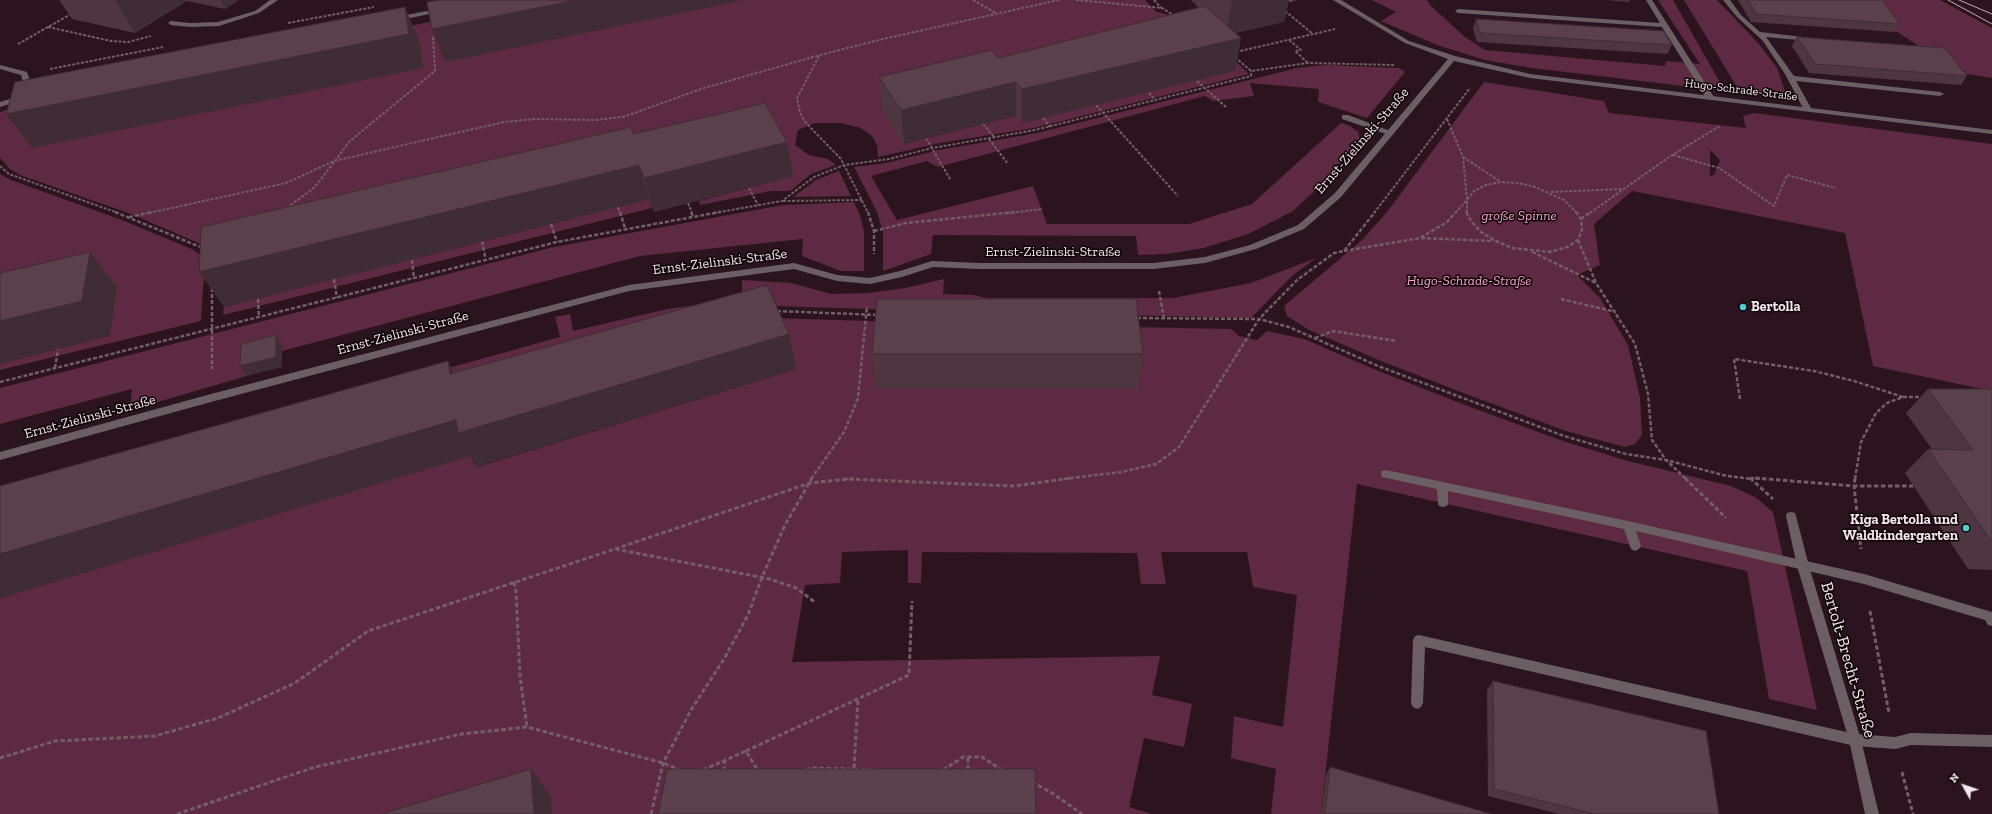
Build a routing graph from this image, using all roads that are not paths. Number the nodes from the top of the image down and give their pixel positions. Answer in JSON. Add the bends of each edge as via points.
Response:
{"nodes":[{"id":1,"x":275,"y":0,"type":"edge"},
{"id":2,"x":1336,"y":0,"type":"edge"},
{"id":3,"x":1649,"y":0,"type":"edge"},
{"id":4,"x":1726,"y":0,"type":"edge"},
{"id":5,"x":450,"y":8,"type":"edge"},
{"id":6,"x":1458,"y":11,"type":"dead end"},
{"id":7,"x":388,"y":20,"type":"edge"},
{"id":8,"x":171,"y":23,"type":"dead end"},
{"id":9,"x":1665,"y":25,"type":"junction"},
{"id":10,"x":1759,"y":34,"type":"junction"},
{"id":11,"x":1822,"y":40,"type":"edge"},
{"id":12,"x":1452,"y":58,"type":"junction"},
{"id":13,"x":0,"y":67,"type":"edge"},
{"id":14,"x":1792,"y":78,"type":"junction"},
{"id":15,"x":1940,"y":94,"type":"dead end"},
{"id":16,"x":1710,"y":97,"type":"junction"},
{"id":17,"x":0,"y":105,"type":"edge"},
{"id":18,"x":1807,"y":108,"type":"junction"},
{"id":19,"x":1345,"y":117,"type":"dead end"},
{"id":20,"x":1389,"y":132,"type":"junction"},
{"id":21,"x":1992,"y":132,"type":"edge"},
{"id":22,"x":0,"y":456,"type":"edge"},
{"id":23,"x":1386,"y":474,"type":"dead end"},
{"id":24,"x":1442,"y":486,"type":"junction"},
{"id":25,"x":1444,"y":503,"type":"dead end"},
{"id":26,"x":1791,"y":516,"type":"road end"},
{"id":27,"x":1628,"y":525,"type":"junction"},
{"id":28,"x":1635,"y":546,"type":"dead end"},
{"id":29,"x":1803,"y":566,"type":"junction"},
{"id":30,"x":1992,"y":621,"type":"edge"},
{"id":31,"x":1418,"y":703,"type":"dead end"},
{"id":32,"x":1855,"y":740,"type":"junction"},
{"id":33,"x":1992,"y":741,"type":"edge"},
{"id":34,"x":1872,"y":814,"type":"edge"}],
"edges":[{"from":1,"to":8,"type":"street","via":[[257,12],[219,24]]},
{"from":2,"to":12,"type":"street","name":"Hugo-Schrade-Straße","via":[[1407,42]]},
{"from":3,"to":9,"type":"street"},
{"from":4,"to":10,"type":"street"},
{"from":5,"to":7,"type":"street"},
{"from":6,"to":9,"type":"street"},
{"from":9,"to":16,"type":"street"},
{"from":10,"to":11,"type":"street"},
{"from":10,"to":14,"type":"street"},
{"from":12,"to":16,"type":"street","name":"Hugo-Schrade-Straße","via":[[1530,76]]},
{"from":12,"to":20,"type":"street","name":"Ernst-Zielinski-Straße"},
{"from":13,"to":17,"type":"street","via":[[24,74],[35,93]]},
{"from":14,"to":15,"type":"street"},
{"from":14,"to":18,"type":"street"},
{"from":16,"to":18,"type":"street","name":"Hugo-Schrade-Straße"},
{"from":18,"to":21,"type":"street","name":"Hugo-Schrade-Straße"},
{"from":19,"to":20,"type":"street"},
{"from":20,"to":22,"type":"street","name":"Ernst-Zielinski-Straße","via":[[1338,195],[1301,227],[1253,247],[1205,260],[1153,266],[932,264],[870,281],[837,278],[794,266],[629,288]]},
{"from":23,"to":24,"type":"street"},
{"from":24,"to":25,"type":"street"},
{"from":24,"to":27,"type":"street"},
{"from":26,"to":29,"type":"street","name":"Bertolt-Brecht-Straße"},
{"from":27,"to":28,"type":"street"},
{"from":27,"to":29,"type":"street"},
{"from":29,"to":30,"type":"street","via":[[1864,579],[1989,616]]},
{"from":29,"to":32,"type":"street","name":"Bertolt-Brecht-Straße"},
{"from":31,"to":32,"type":"street","via":[[1419,640]]},
{"from":32,"to":33,"type":"street","via":[[1895,743],[1911,739]]},
{"from":32,"to":34,"type":"street","name":"Bertolt-Brecht-Straße"}]}
